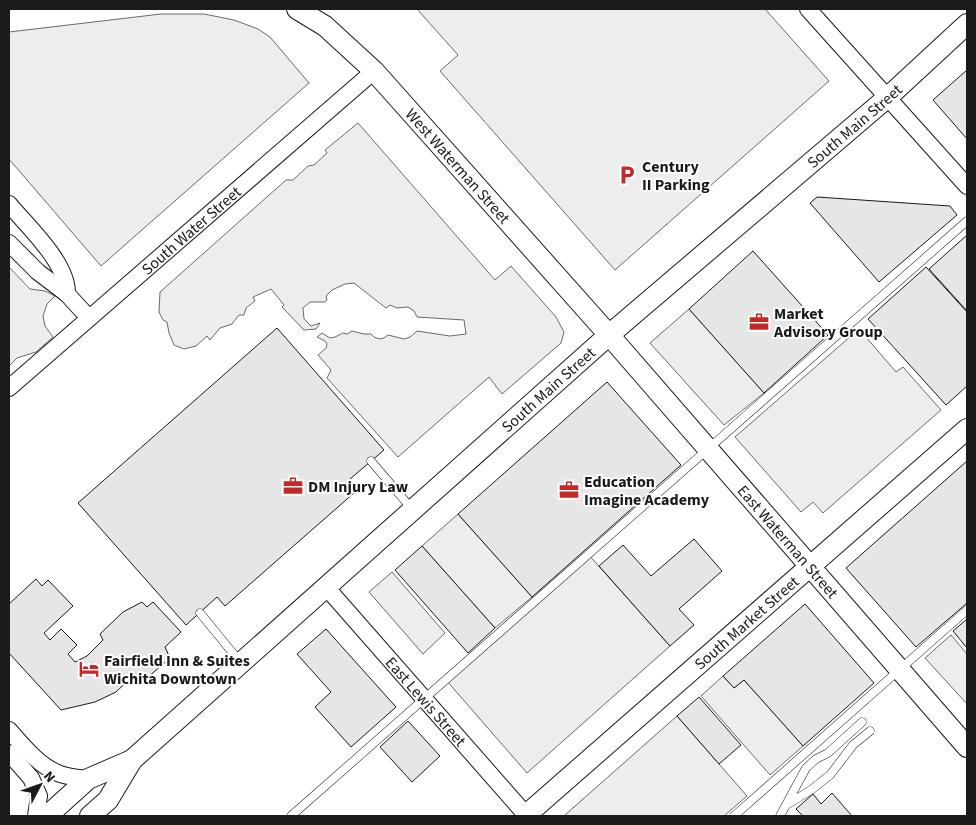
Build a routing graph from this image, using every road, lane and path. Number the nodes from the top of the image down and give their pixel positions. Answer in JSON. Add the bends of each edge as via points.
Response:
{"nodes":[{"id":1,"x":298,"y":9,"type":"edge"},
{"id":2,"x":808,"y":9,"type":"edge"},
{"id":3,"x":967,"y":24,"type":"edge"},
{"id":4,"x":374,"y":71,"type":"junction"},
{"id":5,"x":888,"y":97,"type":"junction"},
{"id":6,"x":967,"y":186,"type":"edge"},
{"id":7,"x":9,"y":204,"type":"edge"},
{"id":8,"x":967,"y":221,"type":"edge"},
{"id":9,"x":9,"y":243,"type":"edge"},
{"id":10,"x":67,"y":294,"type":"junction"},
{"id":11,"x":89,"y":318,"type":"junction"},
{"id":12,"x":609,"y":335,"type":"junction"},
{"id":13,"x":9,"y":388,"type":"edge"},
{"id":14,"x":967,"y":429,"type":"edge"},
{"id":15,"x":708,"y":449,"type":"junction"},
{"id":16,"x":371,"y":461,"type":"dead end"},
{"id":17,"x":413,"y":510,"type":"junction"},
{"id":18,"x":810,"y":566,"type":"junction"},
{"id":19,"x":326,"y":588,"type":"junction"},
{"id":20,"x":967,"y":610,"type":"edge"},
{"id":21,"x":200,"y":612,"type":"dead end"},
{"id":22,"x":240,"y":663,"type":"junction"},
{"id":23,"x":899,"y":669,"type":"junction"},
{"id":24,"x":424,"y":699,"type":"junction"},
{"id":25,"x":862,"y":722,"type":"dead end"},
{"id":26,"x":9,"y":730,"type":"edge"},
{"id":27,"x":870,"y":731,"type":"dead end"},
{"id":28,"x":967,"y":747,"type":"edge"},
{"id":29,"x":9,"y":753,"type":"edge"},
{"id":30,"x":132,"y":760,"type":"junction"},
{"id":31,"x":88,"y":779,"type":"junction"},
{"id":32,"x":786,"y":805,"type":"junction"},
{"id":33,"x":36,"y":816,"type":"edge"},
{"id":34,"x":47,"y":816,"type":"edge"},
{"id":35,"x":90,"y":816,"type":"edge"},
{"id":36,"x":291,"y":816,"type":"edge"},
{"id":37,"x":526,"y":816,"type":"edge"},
{"id":38,"x":734,"y":816,"type":"edge"},
{"id":39,"x":780,"y":816,"type":"edge"}],
"edges":[{"from":1,"to":4,"type":"street","name":"West Waterman Street","via":[[325,26]]},
{"from":2,"to":5,"type":"street"},
{"from":3,"to":5,"type":"street","name":"South Main Street"},
{"from":4,"to":11,"type":"street","name":"South Water Street"},
{"from":4,"to":12,"type":"street","name":"West Waterman Street"},
{"from":5,"to":6,"type":"street"},
{"from":5,"to":12,"type":"street","name":"South Main Street"},
{"from":7,"to":10,"type":"street","via":[[60,268],[68,285]]},
{"from":8,"to":15,"type":"lane"},
{"from":9,"to":10,"type":"street","via":[[38,272]]},
{"from":10,"to":11,"type":"street"},
{"from":11,"to":13,"type":"street","name":"South Water Street"},
{"from":12,"to":15,"type":"street","name":"East Waterman Street"},
{"from":12,"to":17,"type":"street","name":"South Main Street"},
{"from":14,"to":18,"type":"street","name":"South Market Street"},
{"from":15,"to":18,"type":"street","name":"East Waterman Street"},
{"from":15,"to":24,"type":"lane"},
{"from":16,"to":17,"type":"lane"},
{"from":17,"to":19,"type":"street","name":"South Main Street"},
{"from":18,"to":23,"type":"street","name":"East Waterman Street"},
{"from":18,"to":37,"type":"street","name":"South Market Street"},
{"from":19,"to":22,"type":"street","name":"South Main Street"},
{"from":19,"to":24,"type":"street","name":"East Lewis Street"},
{"from":20,"to":23,"type":"lane"},
{"from":21,"to":22,"type":"lane"},
{"from":22,"to":30,"type":"street","name":"South Main Street"},
{"from":23,"to":28,"type":"street","name":"East Waterman Street"},
{"from":23,"to":38,"type":"lane"},
{"from":24,"to":36,"type":"lane"},
{"from":24,"to":37,"type":"street","name":"East Lewis Street"},
{"from":25,"to":32,"type":"lane","via":[[806,768]]},
{"from":26,"to":31,"type":"street","via":[[43,764],[60,774]]},
{"from":27,"to":32,"type":"lane","via":[[853,745],[830,774]]},
{"from":29,"to":33,"type":"street","via":[[31,778],[39,796]]},
{"from":30,"to":31,"type":"street","name":"South Main Street"},
{"from":30,"to":35,"type":"street","name":"South Main Street","via":[[108,800]]},
{"from":31,"to":34,"type":"street","name":"South Main Street"},
{"from":32,"to":39,"type":"lane"}]}
